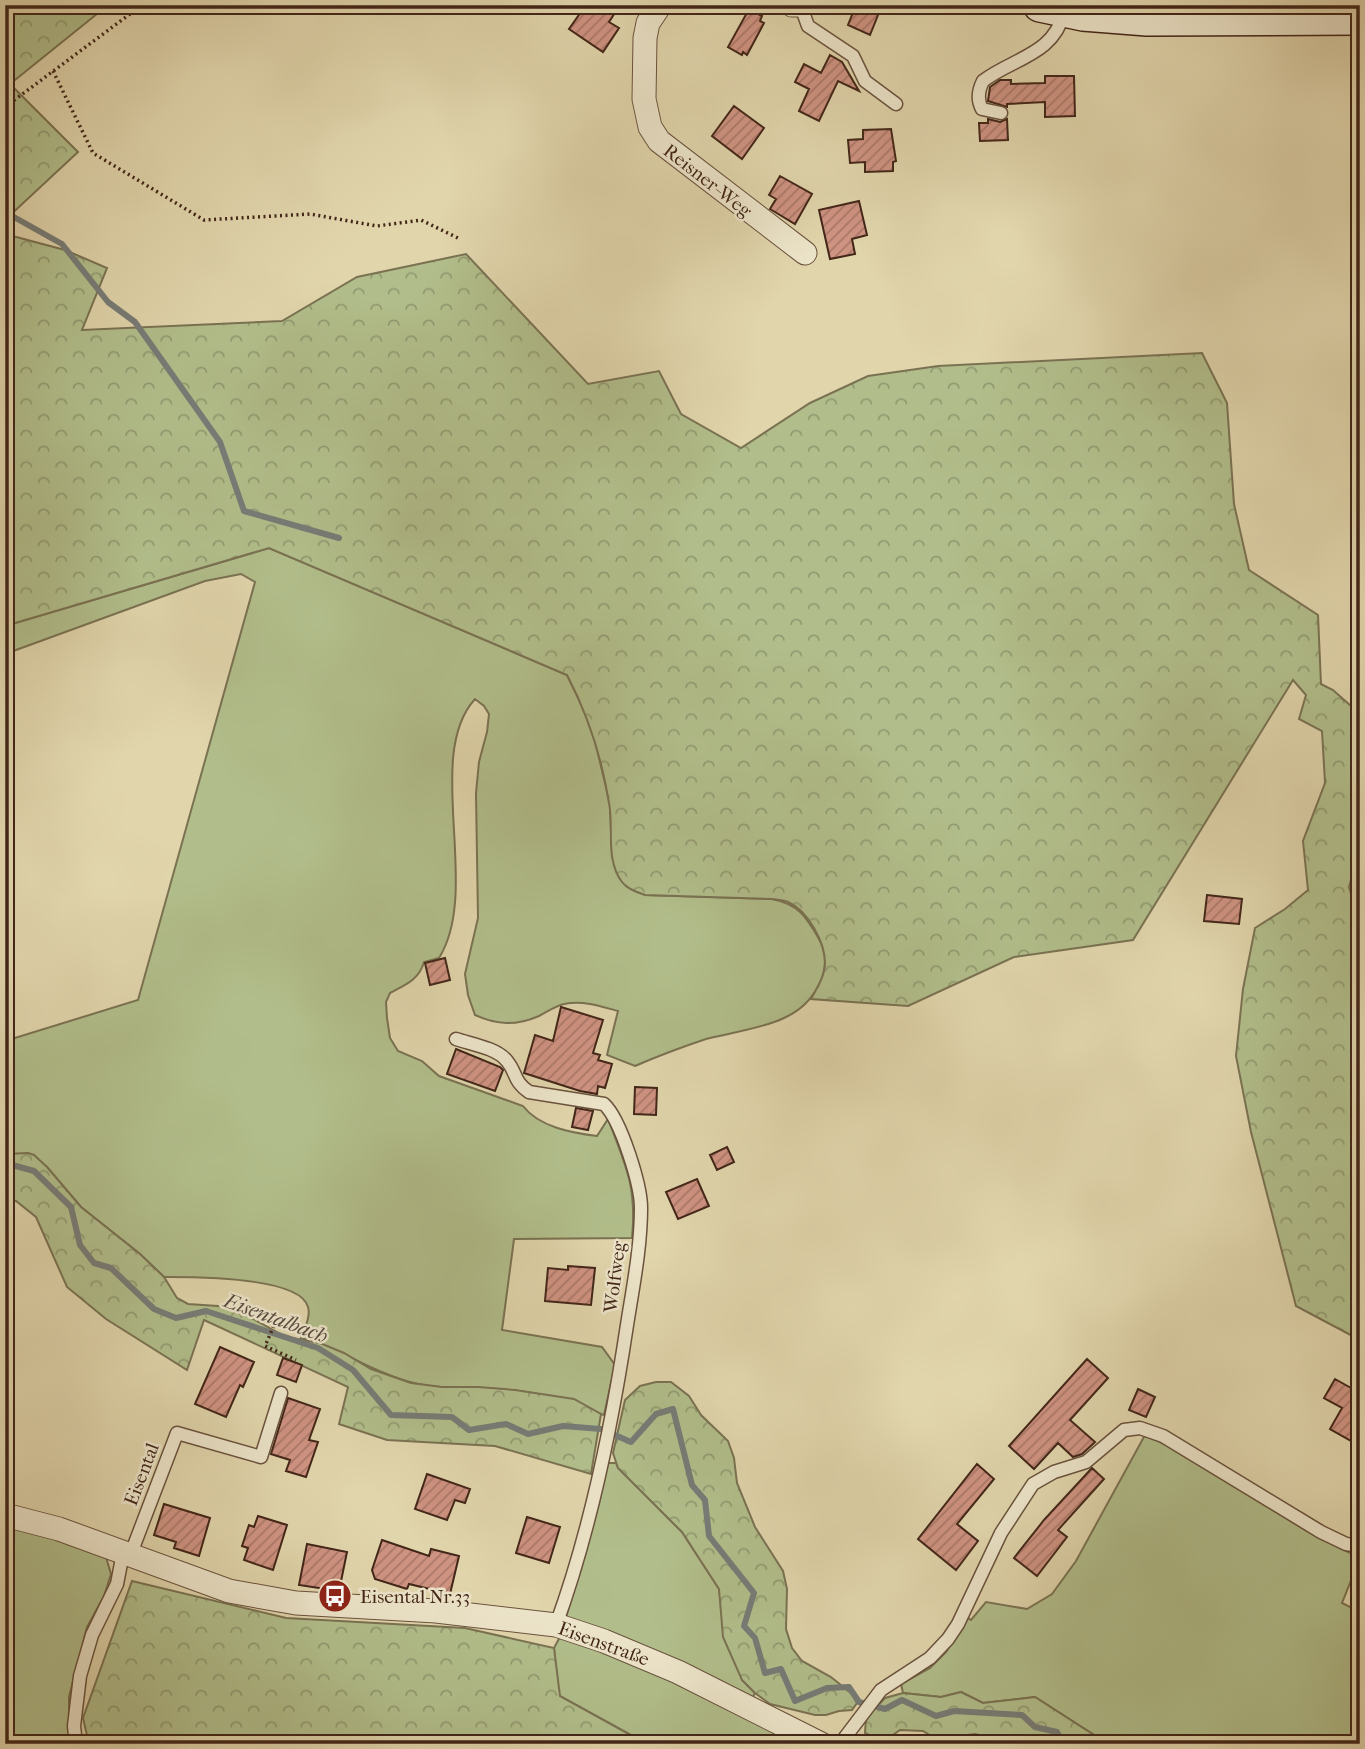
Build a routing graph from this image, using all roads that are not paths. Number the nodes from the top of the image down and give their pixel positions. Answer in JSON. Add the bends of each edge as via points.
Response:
{"nodes":[{"id":1,"x":660,"y":5,"type":"edge"},
{"id":2,"x":792,"y":5,"type":"edge"},
{"id":3,"x":803,"y":5,"type":"edge"},
{"id":4,"x":1052,"y":8,"type":"edge"},
{"id":5,"x":1360,"y":18,"type":"edge"},
{"id":6,"x":896,"y":104,"type":"dead end"},
{"id":7,"x":1001,"y":113,"type":"dead end"},
{"id":8,"x":805,"y":253,"type":"dead end"},
{"id":9,"x":456,"y":1039,"type":"dead end"},
{"id":10,"x":281,"y":1393,"type":"dead end"},
{"id":11,"x":5,"y":1515,"type":"edge"},
{"id":12,"x":1360,"y":1546,"type":"edge"},
{"id":13,"x":126,"y":1554,"type":"junction"},
{"id":14,"x":556,"y":1625,"type":"junction"},
{"id":15,"x":76,"y":1744,"type":"edge"},
{"id":16,"x":821,"y":1744,"type":"edge"},
{"id":17,"x":839,"y":1744,"type":"edge"}],
"edges":[{"from":1,"to":8,"type":"street","name":"Reisner-Weg","via":[[645,38],[644,99],[650,127],[659,141]]},
{"from":2,"to":3,"type":"street"},
{"from":3,"to":6,"type":"lane","via":[[808,26],[853,56],[865,80]]},
{"from":4,"to":5,"type":"street","via":[[1147,19]]},
{"from":4,"to":7,"type":"lane","via":[[1058,32],[1030,55],[983,81],[978,103],[982,109]]},
{"from":9,"to":14,"type":"lane","name":"Wolfweg","via":[[501,1055],[519,1085],[529,1092],[604,1104],[614,1117],[638,1185],[641,1210],[627,1328],[602,1457],[575,1569]]},
{"from":10,"to":13,"type":"lane","name":"Eisental","via":[[261,1457],[177,1433]]},
{"from":11,"to":13,"type":"street","name":"Eisenstraße","via":[[60,1529]]},
{"from":12,"to":17,"type":"lane","via":[[1321,1532],[1163,1436],[1140,1428],[1124,1430],[1086,1462],[1033,1484],[1001,1534],[948,1639],[930,1658],[881,1690]]},
{"from":13,"to":14,"type":"street","name":"Eisenstraße","via":[[258,1598]]},
{"from":13,"to":15,"type":"lane","via":[[80,1676]]},
{"from":14,"to":16,"type":"street","name":"Eisenstraße","via":[[678,1672]]}]}
